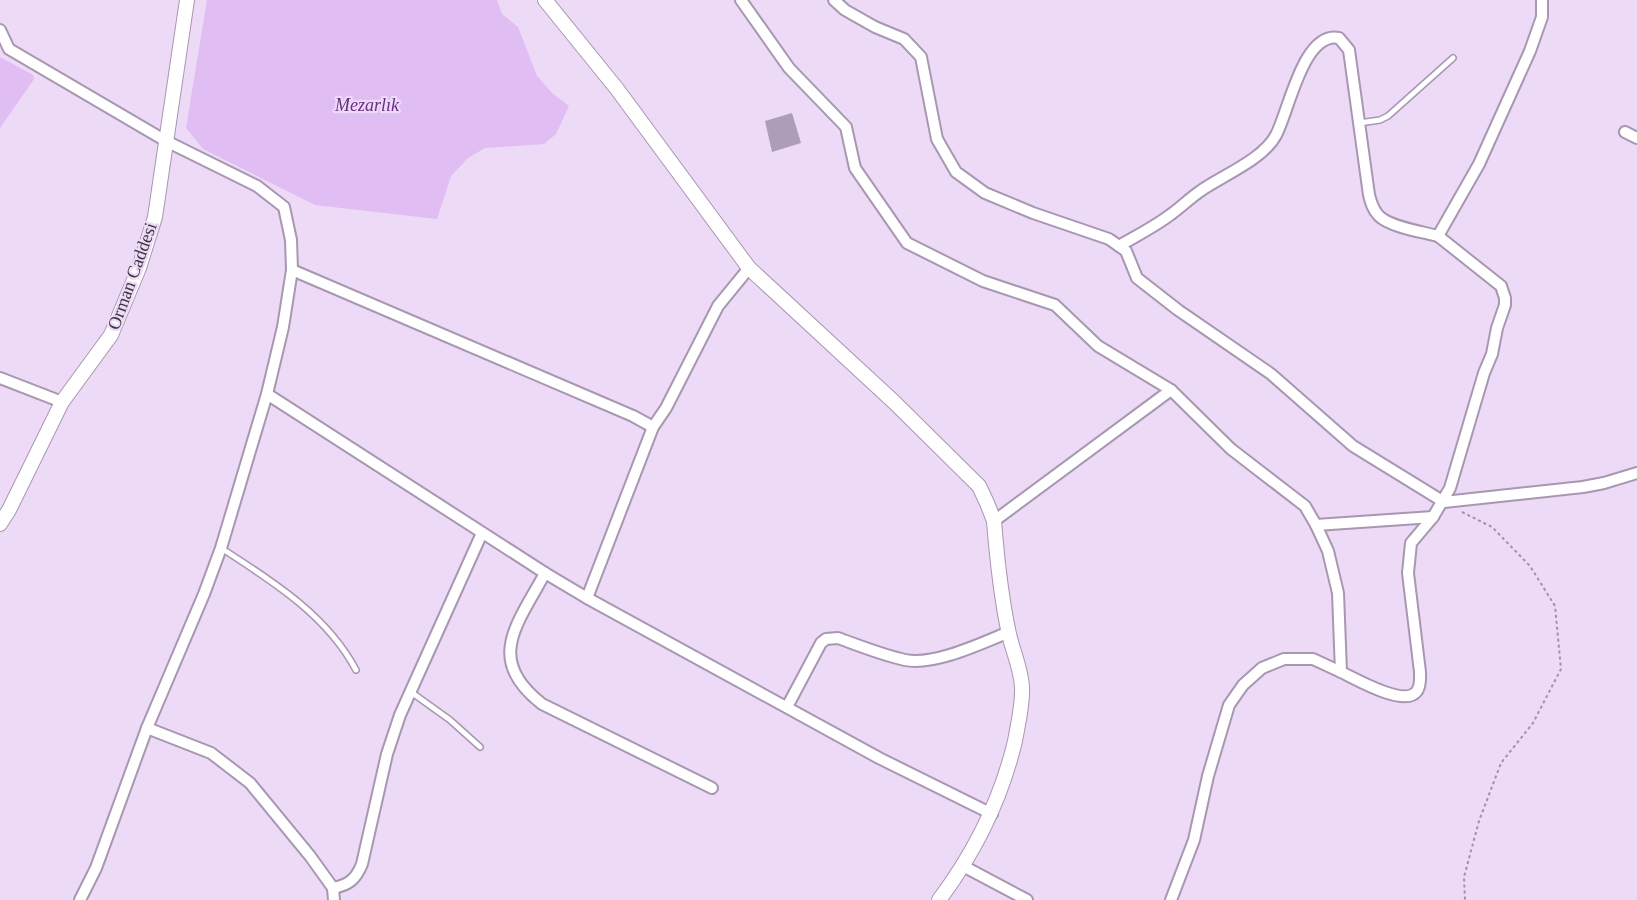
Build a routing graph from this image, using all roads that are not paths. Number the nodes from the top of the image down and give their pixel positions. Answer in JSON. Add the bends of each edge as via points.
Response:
{"nodes":[{"id":1,"x":188,"y":0,"type":"edge"},
{"id":2,"x":545,"y":0,"type":"edge"},
{"id":3,"x":741,"y":0,"type":"edge"},
{"id":4,"x":834,"y":0,"type":"edge"},
{"id":5,"x":1542,"y":0,"type":"edge"},
{"id":6,"x":0,"y":30,"type":"edge"},
{"id":7,"x":1453,"y":58,"type":"dead end"},
{"id":8,"x":1359,"y":123,"type":"junction"},
{"id":9,"x":1625,"y":132,"type":"dead end"},
{"id":10,"x":1637,"y":138,"type":"edge"},
{"id":11,"x":166,"y":141,"type":"junction"},
{"id":12,"x":1438,"y":236,"type":"junction"},
{"id":13,"x":1119,"y":246,"type":"junction"},
{"id":14,"x":749,"y":268,"type":"junction"},
{"id":15,"x":292,"y":270,"type":"junction"},
{"id":16,"x":0,"y":378,"type":"edge"},
{"id":17,"x":1171,"y":390,"type":"junction"},
{"id":18,"x":267,"y":394,"type":"junction"},
{"id":19,"x":62,"y":402,"type":"junction"},
{"id":20,"x":653,"y":427,"type":"junction"},
{"id":21,"x":1637,"y":473,"type":"edge"},
{"id":22,"x":1444,"y":502,"type":"junction"},
{"id":23,"x":4,"y":509,"type":"edge"},
{"id":24,"x":1433,"y":517,"type":"junction"},
{"id":25,"x":994,"y":521,"type":"junction"},
{"id":26,"x":0,"y":524,"type":"edge"},
{"id":27,"x":1316,"y":525,"type":"junction"},
{"id":28,"x":482,"y":533,"type":"junction"},
{"id":29,"x":220,"y":548,"type":"junction"},
{"id":30,"x":545,"y":573,"type":"junction"},
{"id":31,"x":587,"y":598,"type":"junction"},
{"id":32,"x":1009,"y":632,"type":"junction"},
{"id":33,"x":356,"y":670,"type":"dead end"},
{"id":34,"x":1341,"y":672,"type":"junction"},
{"id":35,"x":411,"y":692,"type":"junction"},
{"id":36,"x":787,"y":708,"type":"junction"},
{"id":37,"x":147,"y":728,"type":"junction"},
{"id":38,"x":480,"y":747,"type":"dead end"},
{"id":39,"x":712,"y":788,"type":"dead end"},
{"id":40,"x":992,"y":814,"type":"junction"},
{"id":41,"x":963,"y":866,"type":"junction"},
{"id":42,"x":333,"y":888,"type":"junction"},
{"id":43,"x":80,"y":900,"type":"edge"},
{"id":44,"x":334,"y":900,"type":"edge"},
{"id":45,"x":939,"y":900,"type":"edge"},
{"id":46,"x":1027,"y":900,"type":"edge"},
{"id":47,"x":1171,"y":900,"type":"edge"}],
"edges":[{"from":1,"to":11,"type":"street","name":"Orman Caddesi"},
{"from":2,"to":14,"type":"street","via":[[617,89]]},
{"from":3,"to":17,"type":"street","via":[[789,68],[846,128],[855,168],[907,243],[983,281],[1055,305],[1098,346]]},
{"from":4,"to":13,"type":"street","via":[[875,27],[904,39],[921,57],[938,139],[956,172],[985,193]]},
{"from":5,"to":12,"type":"street","via":[[1542,16],[1530,51],[1479,164]]},
{"from":6,"to":11,"type":"street","via":[[9,49]]},
{"from":7,"to":8,"type":"lane","via":[[1388,116]]},
{"from":8,"to":12,"type":"street","via":[[1373,208],[1392,223]]},
{"from":8,"to":13,"type":"street","via":[[1349,50],[1339,38],[1331,36],[1313,50],[1302,67],[1276,136],[1268,147]]},
{"from":9,"to":10,"type":"street"},
{"from":11,"to":15,"type":"street","via":[[257,186],[284,207]]},
{"from":11,"to":19,"type":"street","name":"Orman Caddesi","via":[[155,217],[139,268],[111,335]]},
{"from":12,"to":22,"type":"street","via":[[1501,286],[1505,298],[1492,354]]},
{"from":13,"to":22,"type":"street","via":[[1126,251],[1137,278],[1271,374],[1353,446]]},
{"from":14,"to":20,"type":"street","via":[[718,306]]},
{"from":14,"to":25,"type":"street","via":[[979,486]]},
{"from":15,"to":18,"type":"street"},
{"from":15,"to":20,"type":"street"},
{"from":16,"to":19,"type":"street"},
{"from":17,"to":25,"type":"street"},
{"from":17,"to":27,"type":"street","via":[[1231,450],[1305,506]]},
{"from":18,"to":28,"type":"street"},
{"from":18,"to":29,"type":"street"},
{"from":19,"to":23,"type":"street","name":"Orman Caddesi"},
{"from":20,"to":31,"type":"street"},
{"from":21,"to":22,"type":"street","via":[[1583,487]]},
{"from":22,"to":24,"type":"street"},
{"from":23,"to":26,"type":"street","name":"Orman Caddesi"},
{"from":24,"to":27,"type":"street"},
{"from":24,"to":34,"type":"street","via":[[1411,543],[1408,573],[1420,672],[1417,691],[1402,697]]},
{"from":25,"to":32,"type":"street"},
{"from":27,"to":34,"type":"street","via":[[1328,551],[1338,593]]},
{"from":28,"to":30,"type":"street"},
{"from":28,"to":35,"type":"street"},
{"from":29,"to":33,"type":"lane","via":[[276,585],[323,623]]},
{"from":29,"to":37,"type":"street"},
{"from":30,"to":31,"type":"street"},
{"from":30,"to":39,"type":"street","via":[[511,637],[512,668],[526,692],[542,704]]},
{"from":31,"to":36,"type":"street"},
{"from":32,"to":36,"type":"street","via":[[919,661],[826,639]]},
{"from":32,"to":40,"type":"street","via":[[1022,690],[1011,756]]},
{"from":34,"to":47,"type":"street","via":[[1313,659],[1284,659],[1262,668],[1242,685],[1229,705],[1194,840]]},
{"from":35,"to":38,"type":"lane"},
{"from":35,"to":42,"type":"street","via":[[387,754],[362,864],[357,876],[346,885]]},
{"from":36,"to":40,"type":"street"},
{"from":37,"to":42,"type":"street","via":[[211,753],[250,783]]},
{"from":37,"to":43,"type":"street","via":[[96,868]]},
{"from":40,"to":41,"type":"street"},
{"from":41,"to":45,"type":"street"},
{"from":41,"to":46,"type":"street"},
{"from":42,"to":44,"type":"street"}]}
